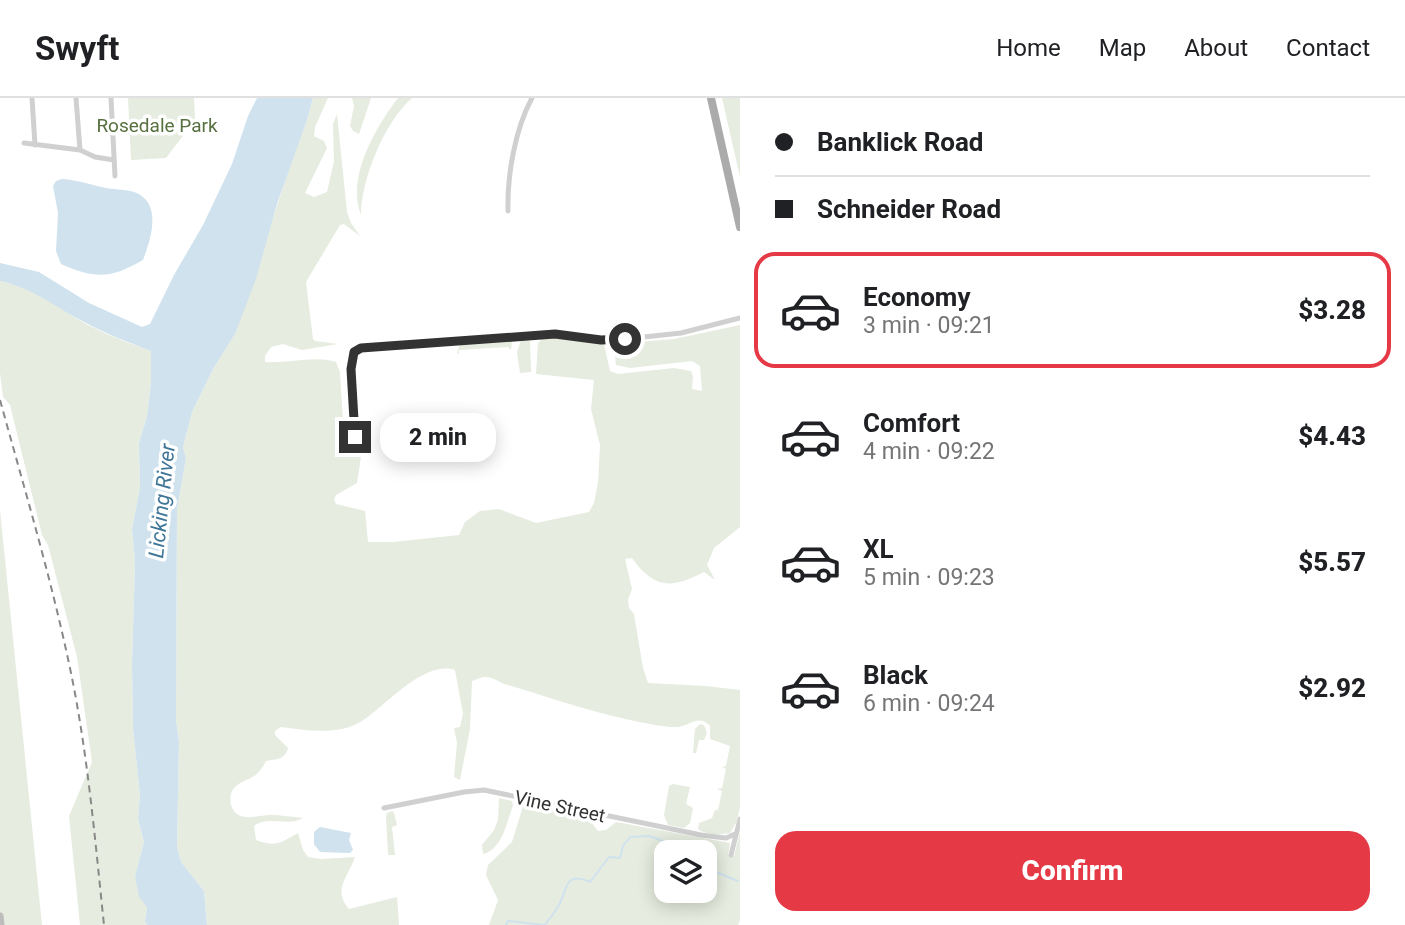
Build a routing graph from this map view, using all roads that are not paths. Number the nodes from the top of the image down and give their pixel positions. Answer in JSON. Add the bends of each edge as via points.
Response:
{"nodes":[{"id":1,"x":32,"y":98,"type":"edge"},
{"id":2,"x":76,"y":98,"type":"edge"},
{"id":3,"x":111,"y":98,"type":"edge"},
{"id":4,"x":532,"y":98,"type":"edge"},
{"id":5,"x":711,"y":98,"type":"edge"},
{"id":6,"x":24,"y":143,"type":"dead end"},
{"id":7,"x":35,"y":145,"type":"junction"},
{"id":8,"x":80,"y":150,"type":"junction"},
{"id":9,"x":114,"y":160,"type":"junction"},
{"id":10,"x":115,"y":176,"type":"dead end"},
{"id":11,"x":508,"y":211,"type":"dead end"},
{"id":12,"x":740,"y":227,"type":"edge"},
{"id":13,"x":740,"y":318,"type":"edge"},
{"id":14,"x":355,"y":437,"type":"dead end"},
{"id":15,"x":384,"y":808,"type":"dead end"},
{"id":16,"x":740,"y":818,"type":"edge"},
{"id":17,"x":735,"y":834,"type":"junction"},
{"id":18,"x":731,"y":855,"type":"dead end"},
{"id":19,"x":0,"y":916,"type":"edge"},
{"id":20,"x":1,"y":925,"type":"edge"}],
"edges":[{"from":1,"to":7,"type":"street"},
{"from":2,"to":8,"type":"street"},
{"from":3,"to":9,"type":"street"},
{"from":4,"to":11,"type":"street","via":[[519,130]]},
{"from":5,"to":12,"type":"main road"},
{"from":6,"to":7,"type":"street"},
{"from":7,"to":8,"type":"street"},
{"from":8,"to":9,"type":"street"},
{"from":9,"to":10,"type":"street"},
{"from":13,"to":14,"type":"street","via":[[691,331],[625,339],[555,334],[361,348],[354,352],[351,369]]},
{"from":15,"to":17,"type":"street","name":"Vine Street","via":[[484,790],[701,835],[726,838]]},
{"from":16,"to":17,"type":"street"},
{"from":17,"to":18,"type":"street"},
{"from":19,"to":20,"type":"main road"}]}
